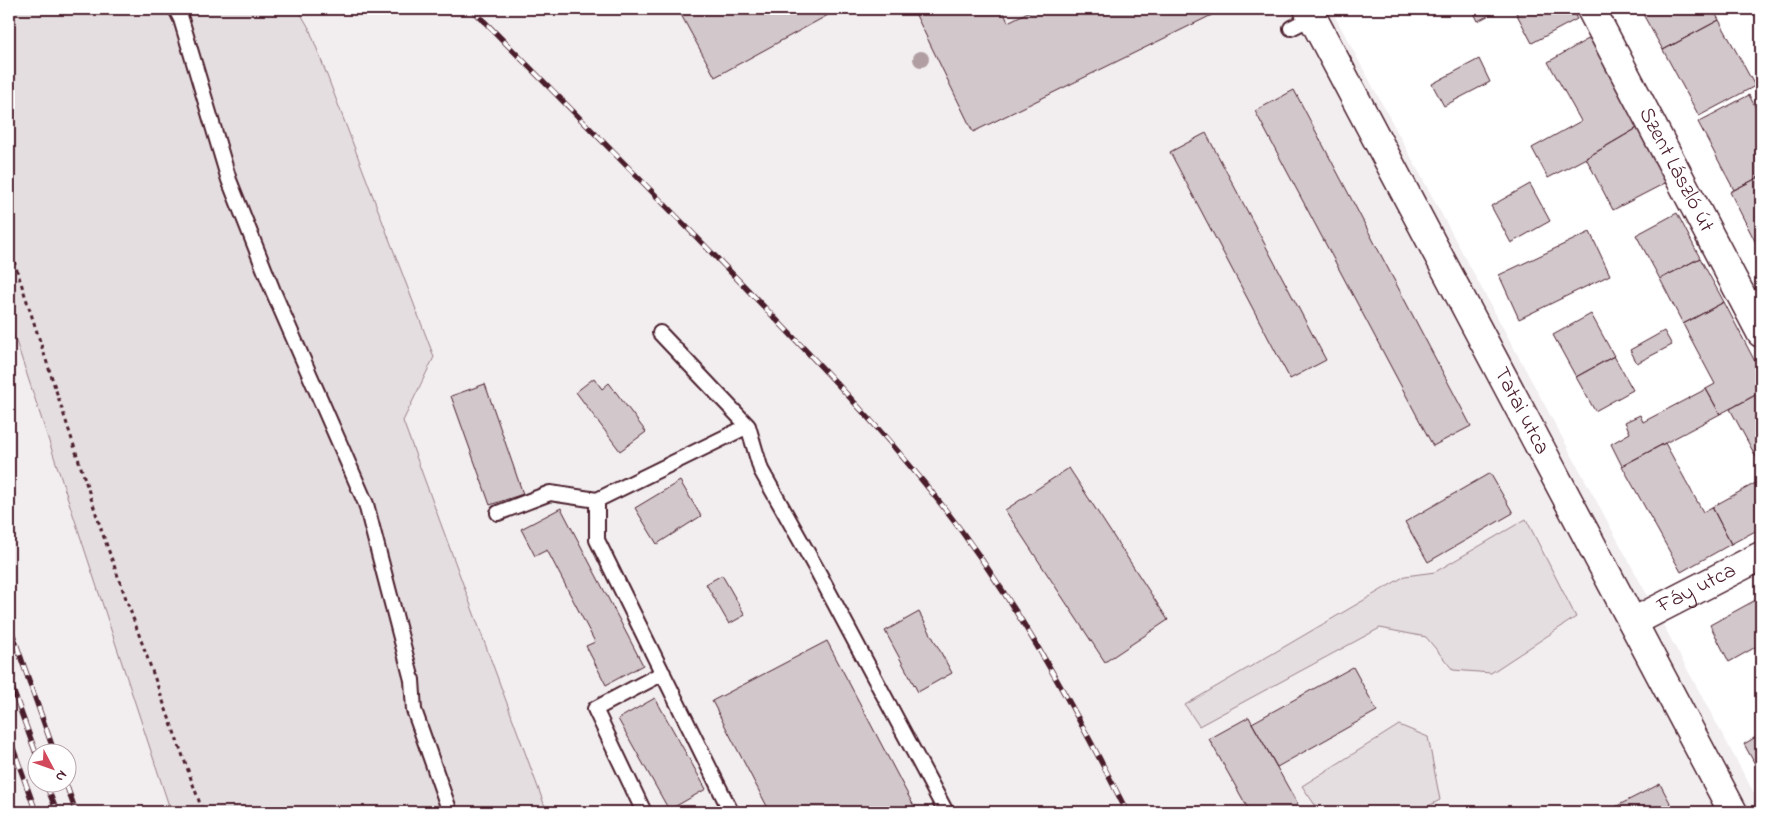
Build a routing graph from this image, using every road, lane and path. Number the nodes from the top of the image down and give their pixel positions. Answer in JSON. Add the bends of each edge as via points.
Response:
{"nodes":[{"id":1,"x":176,"y":9,"type":"edge"},
{"id":2,"x":1591,"y":9,"type":"edge"},
{"id":3,"x":1304,"y":18,"type":"edge"},
{"id":4,"x":9,"y":246,"type":"edge"},
{"id":5,"x":660,"y":333,"type":"dead end"},
{"id":6,"x":1761,"y":333,"type":"edge"},
{"id":7,"x":748,"y":426,"type":"junction"},
{"id":8,"x":597,"y":500,"type":"junction"},
{"id":9,"x":498,"y":513,"type":"dead end"},
{"id":10,"x":1761,"y":556,"type":"edge"},
{"id":11,"x":1633,"y":622,"type":"junction"},
{"id":12,"x":663,"y":673,"type":"junction"},
{"id":13,"x":203,"y":812,"type":"edge"},
{"id":14,"x":450,"y":812,"type":"edge"},
{"id":15,"x":644,"y":812,"type":"edge"},
{"id":16,"x":731,"y":812,"type":"edge"},
{"id":17,"x":946,"y":812,"type":"edge"},
{"id":18,"x":1733,"y":812,"type":"edge"}],
"edges":[{"from":1,"to":14,"type":"lane","via":[[229,180],[273,291],[366,504],[412,680],[414,710]]},
{"from":2,"to":6,"type":"street","name":"Szent László út"},
{"from":3,"to":11,"type":"street","name":"Tatai utca"},
{"from":4,"to":13,"type":"path","via":[[102,532]]},
{"from":5,"to":7,"type":"lane"},
{"from":7,"to":8,"type":"lane"},
{"from":7,"to":17,"type":"lane","via":[[761,470]]},
{"from":8,"to":9,"type":"lane","via":[[550,492]]},
{"from":8,"to":12,"type":"lane","via":[[597,540]]},
{"from":10,"to":11,"type":"street","name":"Fáy utca"},
{"from":11,"to":18,"type":"street","name":"Tatai utca"},
{"from":12,"to":15,"type":"lane","via":[[595,709]]},
{"from":12,"to":16,"type":"lane"}]}
